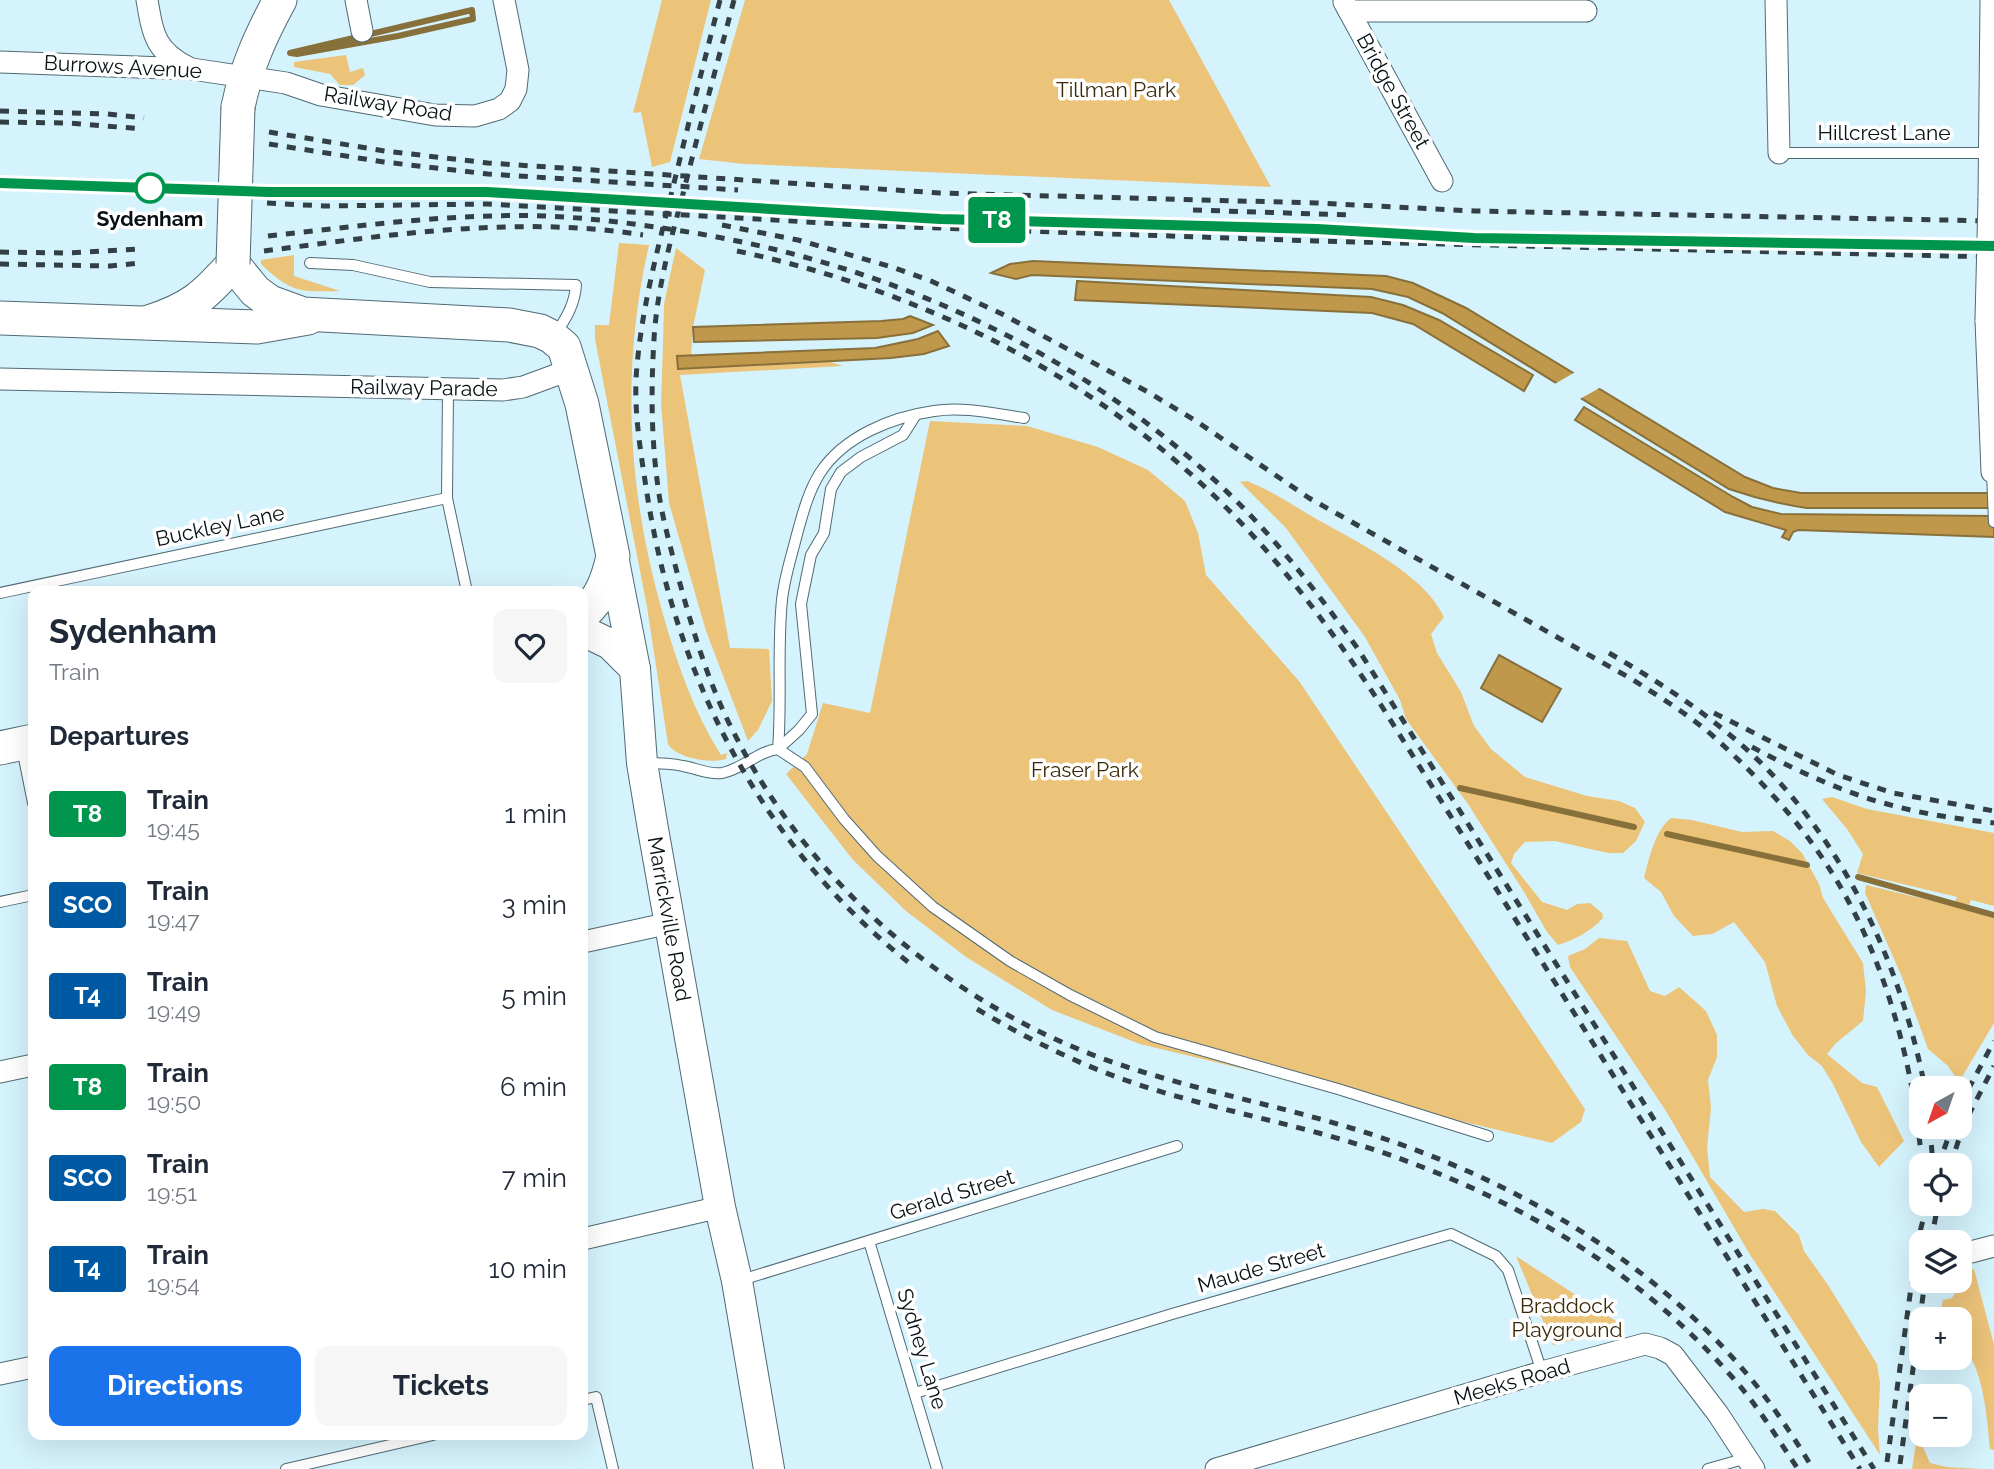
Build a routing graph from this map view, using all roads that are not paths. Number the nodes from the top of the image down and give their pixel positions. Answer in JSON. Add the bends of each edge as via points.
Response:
{"nodes":[{"id":1,"x":147,"y":0,"type":"edge"},
{"id":2,"x":280,"y":0,"type":"edge"},
{"id":3,"x":356,"y":0,"type":"edge"},
{"id":4,"x":504,"y":0,"type":"edge"},
{"id":5,"x":1776,"y":0,"type":"edge"},
{"id":6,"x":1991,"y":0,"type":"edge"},
{"id":7,"x":1346,"y":6,"type":"edge"},
{"id":8,"x":1586,"y":12,"type":"dead end"},
{"id":9,"x":362,"y":31,"type":"dead end"},
{"id":10,"x":0,"y":62,"type":"edge"},
{"id":11,"x":192,"y":69,"type":"junction"},
{"id":12,"x":242,"y":92,"type":"junction"},
{"id":13,"x":1992,"y":92,"type":"edge"},
{"id":14,"x":1779,"y":153,"type":"joint"},
{"id":15,"x":1989,"y":153,"type":"junction"},
{"id":16,"x":1442,"y":181,"type":"dead end"},
{"id":17,"x":310,"y":263,"type":"dead end"},
{"id":18,"x":233,"y":264,"type":"junction"},
{"id":19,"x":321,"y":316,"type":"junction"},
{"id":20,"x":0,"y":318,"type":"edge"},
{"id":21,"x":149,"y":322,"type":"junction"},
{"id":22,"x":552,"y":337,"type":"junction"},
{"id":23,"x":572,"y":369,"type":"junction"},
{"id":24,"x":0,"y":379,"type":"edge"},
{"id":25,"x":448,"y":390,"type":"junction"},
{"id":26,"x":915,"y":416,"type":"junction"},
{"id":27,"x":1024,"y":418,"type":"dead end"},
{"id":28,"x":1992,"y":481,"type":"joint"},
{"id":29,"x":447,"y":498,"type":"junction"},
{"id":30,"x":1994,"y":522,"type":"edge"},
{"id":31,"x":613,"y":556,"type":"junction"},
{"id":32,"x":33,"y":586,"type":"edge"},
{"id":33,"x":466,"y":586,"type":"edge"},
{"id":34,"x":28,"y":587,"type":"edge"},
{"id":35,"x":0,"y":593,"type":"edge"},
{"id":36,"x":588,"y":608,"type":"edge"},
{"id":37,"x":588,"y":633,"type":"edge"},
{"id":38,"x":635,"y":669,"type":"junction"},
{"id":39,"x":18,"y":744,"type":"edge"},
{"id":40,"x":778,"y":749,"type":"junction"},
{"id":41,"x":642,"y":763,"type":"junction"},
{"id":42,"x":28,"y":783,"type":"edge"},
{"id":43,"x":28,"y":896,"type":"edge"},
{"id":44,"x":0,"y":902,"type":"edge"},
{"id":45,"x":670,"y":923,"type":"junction"},
{"id":46,"x":588,"y":941,"type":"edge"},
{"id":47,"x":28,"y":1066,"type":"edge"},
{"id":48,"x":0,"y":1072,"type":"edge"},
{"id":49,"x":1488,"y":1136,"type":"dead end"},
{"id":50,"x":1177,"y":1146,"type":"dead end"},
{"id":51,"x":720,"y":1207,"type":"junction"},
{"id":52,"x":588,"y":1239,"type":"edge"},
{"id":53,"x":869,"y":1241,"type":"junction"},
{"id":54,"x":1994,"y":1247,"type":"edge"},
{"id":55,"x":1972,"y":1252,"type":"edge"},
{"id":56,"x":737,"y":1281,"type":"junction"},
{"id":57,"x":28,"y":1368,"type":"edge"},
{"id":58,"x":1542,"y":1372,"type":"junction"},
{"id":59,"x":0,"y":1374,"type":"edge"},
{"id":60,"x":915,"y":1393,"type":"junction"},
{"id":61,"x":588,"y":1399,"type":"edge"},
{"id":62,"x":411,"y":1440,"type":"edge"},
{"id":63,"x":1750,"y":1463,"type":"edge"},
{"id":64,"x":286,"y":1469,"type":"edge"},
{"id":65,"x":613,"y":1469,"type":"edge"},
{"id":66,"x":769,"y":1469,"type":"edge"},
{"id":67,"x":937,"y":1469,"type":"edge"},
{"id":68,"x":1216,"y":1469,"type":"edge"},
{"id":69,"x":1708,"y":1469,"type":"edge"}],
"edges":[{"from":1,"to":11,"type":"street","via":[[159,46]]},
{"from":2,"to":12,"type":"main road","via":[[259,38]]},
{"from":3,"to":9,"type":"street"},
{"from":4,"to":12,"type":"street","name":"Railway Road","via":[[518,70],[516,89],[499,109],[456,117],[435,115],[321,95],[286,82]]},
{"from":5,"to":14,"type":"street"},
{"from":6,"to":13,"type":"street"},
{"from":7,"to":8,"type":"street"},
{"from":7,"to":16,"type":"street","name":"Bridge Street"},
{"from":10,"to":11,"type":"street","name":"Burrows Avenue"},
{"from":11,"to":12,"type":"street","name":"Burrows Avenue"},
{"from":12,"to":18,"type":"main road","bridge":true},
{"from":13,"to":15,"type":"street"},
{"from":14,"to":15,"type":"lane","name":"Hillcrest Lane"},
{"from":15,"to":28,"type":"street","bridge":true,"via":[[1986,320]]},
{"from":17,"to":22,"type":"lane","via":[[353,265],[430,282],[576,285],[576,298]]},
{"from":18,"to":19,"type":"main road","via":[[270,302]]},
{"from":18,"to":21,"type":"main road","via":[[199,299]]},
{"from":19,"to":21,"type":"main road","via":[[257,327]]},
{"from":19,"to":22,"type":"main road","via":[[509,325]]},
{"from":20,"to":21,"type":"main road"},
{"from":22,"to":23,"type":"main road","via":[[564,347]]},
{"from":23,"to":25,"type":"street","name":"Railway Parade","via":[[523,387]]},
{"from":23,"to":31,"type":"main road","name":"Marrickville Road"},
{"from":24,"to":25,"type":"street","name":"Railway Parade"},
{"from":25,"to":29,"type":"lane"},
{"from":26,"to":27,"type":"lane","via":[[935,410]]},
{"from":26,"to":40,"type":"lane","via":[[903,435],[841,472],[831,489],[824,533],[811,555],[801,604],[812,714]]},
{"from":26,"to":40,"type":"lane","via":[[850,441],[832,457],[809,497],[782,599]]},
{"from":28,"to":30,"type":"lane"},
{"from":29,"to":32,"type":"lane","name":"Buckley Lane"},
{"from":29,"to":33,"type":"lane"},
{"from":31,"to":36,"type":"main road","via":[[601,593]]},
{"from":31,"to":38,"type":"main road","name":"Marrickville Road"},
{"from":34,"to":35,"type":"lane","name":"Buckley Lane"},
{"from":37,"to":38,"type":"main road","via":[[610,644]]},
{"from":38,"to":41,"type":"main road","name":"Marrickville Road"},
{"from":39,"to":42,"type":"lane"},
{"from":40,"to":41,"type":"lane","via":[[764,751],[722,773]]},
{"from":40,"to":49,"type":"lane","via":[[805,767],[877,856],[933,907],[1010,961],[1070,995],[1155,1037]]},
{"from":41,"to":45,"type":"main road","name":"Marrickville Road"},
{"from":43,"to":44,"type":"lane"},
{"from":45,"to":46,"type":"street"},
{"from":45,"to":51,"type":"main road","name":"Marrickville Road"},
{"from":47,"to":48,"type":"street"},
{"from":50,"to":53,"type":"lane","name":"Gerald Street"},
{"from":51,"to":52,"type":"street"},
{"from":51,"to":56,"type":"main road","name":"Marrickville Road"},
{"from":53,"to":56,"type":"lane","name":"Gerald Street"},
{"from":53,"to":60,"type":"lane","name":"Sydney Lane"},
{"from":54,"to":55,"type":"street"},
{"from":56,"to":66,"type":"main road","name":"Marrickville Road"},
{"from":57,"to":59,"type":"street"},
{"from":58,"to":60,"type":"lane","name":"Maude Street","via":[[1508,1270],[1496,1256],[1451,1234]]},
{"from":58,"to":63,"type":"street","name":"Meeks Road","via":[[1645,1345],[1660,1348],[1673,1355]]},
{"from":58,"to":68,"type":"street","name":"Meeks Road"},
{"from":60,"to":67,"type":"lane","name":"Sydney Lane"},
{"from":61,"to":65,"type":"lane","via":[[596,1397]]},
{"from":62,"to":64,"type":"lane"},
{"from":63,"to":69,"type":"lane"}]}
